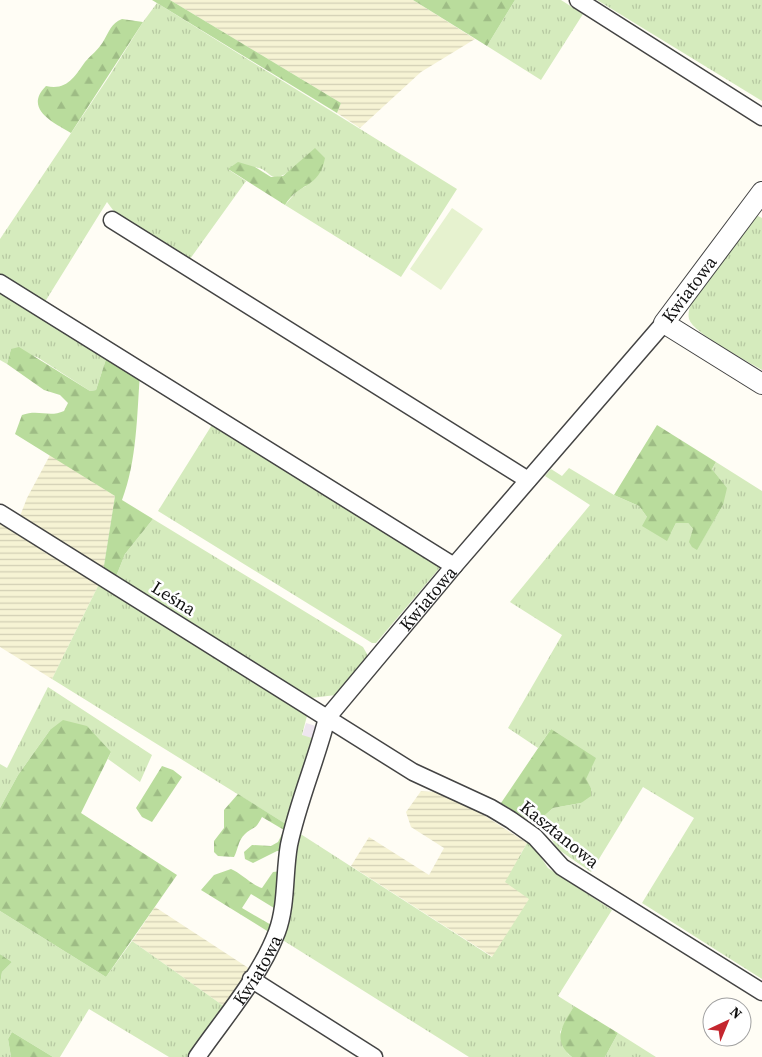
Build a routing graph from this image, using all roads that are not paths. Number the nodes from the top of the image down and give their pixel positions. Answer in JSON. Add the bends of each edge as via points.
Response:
{"nodes":[{"id":1,"x":578,"y":0,"type":"edge"},
{"id":2,"x":762,"y":117,"type":"edge"},
{"id":3,"x":762,"y":192,"type":"edge"},
{"id":4,"x":112,"y":220,"type":"dead end"},
{"id":5,"x":0,"y":283,"type":"edge"},
{"id":6,"x":664,"y":323,"type":"junction"},
{"id":7,"x":762,"y":384,"type":"edge"},
{"id":8,"x":528,"y":480,"type":"junction"},
{"id":9,"x":0,"y":513,"type":"edge"},
{"id":10,"x":454,"y":566,"type":"junction"},
{"id":11,"x":327,"y":718,"type":"junction"},
{"id":12,"x":250,"y":979,"type":"junction"},
{"id":13,"x":762,"y":992,"type":"edge"},
{"id":14,"x":196,"y":1057,"type":"edge"},
{"id":15,"x":374,"y":1057,"type":"edge"}],
"edges":[{"from":1,"to":2,"type":"street"},
{"from":3,"to":6,"type":"street","name":"Kwiatowa"},
{"from":4,"to":8,"type":"street"},
{"from":5,"to":10,"type":"street"},
{"from":6,"to":7,"type":"street"},
{"from":6,"to":8,"type":"street","name":"Kwiatowa"},
{"from":8,"to":10,"type":"street","name":"Kwiatowa"},
{"from":9,"to":11,"type":"street","name":"Leśna"},
{"from":10,"to":11,"type":"street","name":"Kwiatowa"},
{"from":11,"to":12,"type":"street","name":"Kwiatowa","via":[[289,847],[280,924]]},
{"from":11,"to":13,"type":"street","name":"Kasztanowa","via":[[413,772],[511,820],[535,837],[562,867]]},
{"from":12,"to":14,"type":"street","name":"Kwiatowa"},
{"from":12,"to":15,"type":"street"}]}
